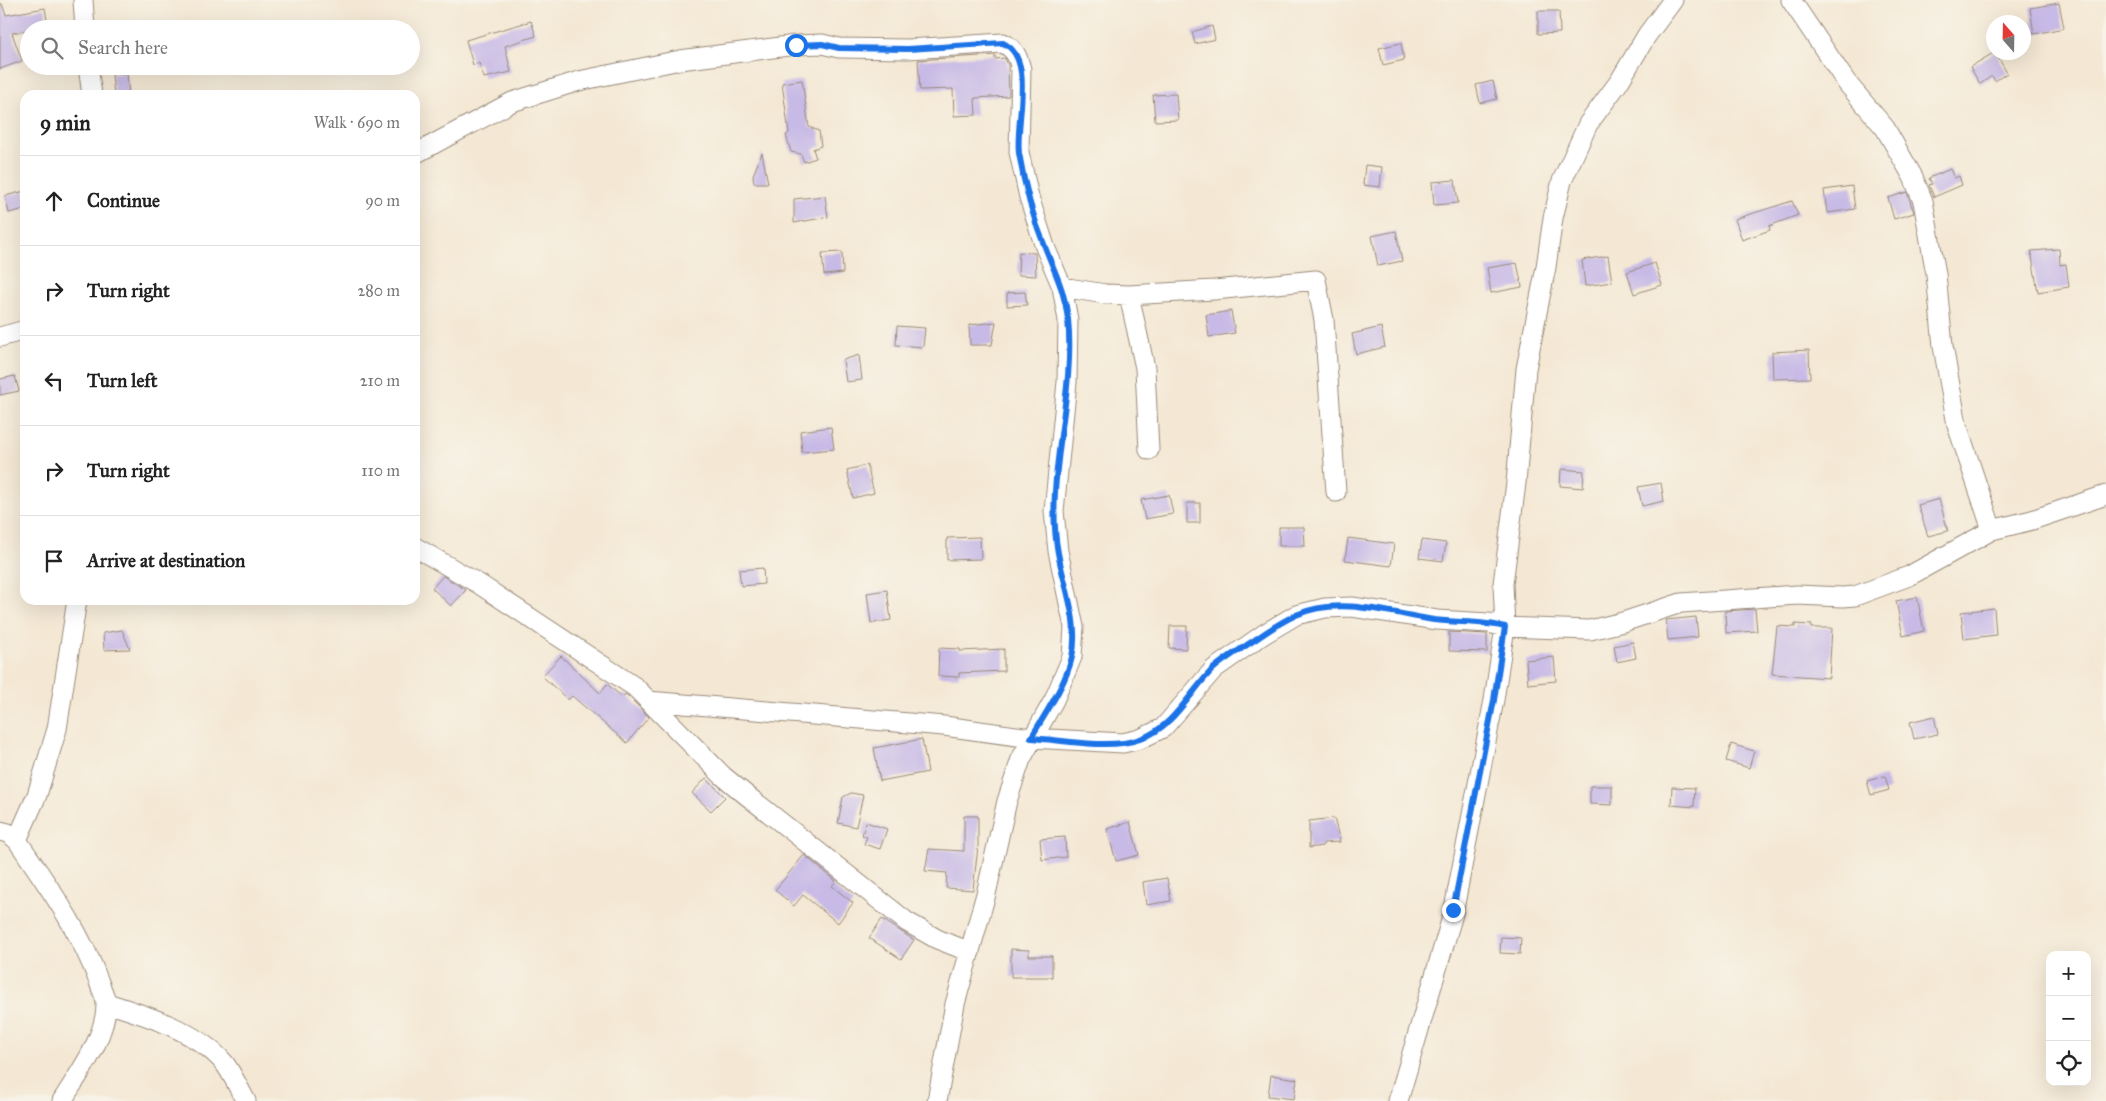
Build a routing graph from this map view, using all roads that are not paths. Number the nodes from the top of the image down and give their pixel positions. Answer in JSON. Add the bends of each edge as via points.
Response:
{"nodes":[{"id":1,"x":83,"y":0,"type":"edge"},
{"id":2,"x":1673,"y":0,"type":"edge"},
{"id":3,"x":1790,"y":0,"type":"edge"},
{"id":4,"x":84,"y":20,"type":"edge"},
{"id":5,"x":89,"y":75,"type":"edge"},
{"id":6,"x":91,"y":90,"type":"edge"},
{"id":7,"x":420,"y":151,"type":"edge"},
{"id":8,"x":1062,"y":287,"type":"junction"},
{"id":9,"x":1129,"y":295,"type":"junction"},
{"id":10,"x":20,"y":331,"type":"edge"},
{"id":11,"x":0,"y":337,"type":"edge"},
{"id":12,"x":1149,"y":450,"type":"dead end"},
{"id":13,"x":1336,"y":492,"type":"dead end"},
{"id":14,"x":2106,"y":495,"type":"edge"},
{"id":15,"x":1992,"y":530,"type":"junction"},
{"id":16,"x":420,"y":550,"type":"edge"},
{"id":17,"x":76,"y":605,"type":"edge"},
{"id":18,"x":1505,"y":627,"type":"junction"},
{"id":19,"x":648,"y":701,"type":"junction"},
{"id":20,"x":1031,"y":738,"type":"junction"},
{"id":21,"x":0,"y":831,"type":"edge"},
{"id":22,"x":17,"y":840,"type":"junction"},
{"id":23,"x":970,"y":952,"type":"junction"},
{"id":24,"x":106,"y":1003,"type":"junction"},
{"id":25,"x":62,"y":1101,"type":"edge"},
{"id":26,"x":246,"y":1101,"type":"edge"},
{"id":27,"x":937,"y":1101,"type":"edge"},
{"id":28,"x":1398,"y":1101,"type":"edge"}],
"edges":[{"from":1,"to":4,"type":"street"},
{"from":2,"to":18,"type":"street","via":[[1588,124],[1562,181],[1526,369],[1503,584]]},
{"from":3,"to":15,"type":"street","via":[[1847,83],[1885,128],[1923,201],[1936,274],[1943,346],[1958,425]]},
{"from":5,"to":6,"type":"street"},
{"from":7,"to":8,"type":"street","via":[[512,102],[579,81],[680,60],[796,45],[908,49],[1003,43],[1011,47],[1018,57],[1021,77],[1019,152],[1029,197]]},
{"from":8,"to":9,"type":"street"},
{"from":8,"to":20,"type":"street","via":[[1068,320],[1067,382],[1054,511],[1058,551],[1074,627],[1072,657],[1054,700]]},
{"from":9,"to":12,"type":"street","via":[[1145,368]]},
{"from":9,"to":13,"type":"street","via":[[1316,280],[1324,320]]},
{"from":10,"to":11,"type":"street"},
{"from":14,"to":15,"type":"street"},
{"from":15,"to":18,"type":"street","via":[[1908,576],[1855,596],[1797,595],[1681,603],[1590,630]]},
{"from":16,"to":19,"type":"street","via":[[479,584],[635,687]]},
{"from":17,"to":22,"type":"street","via":[[57,729],[37,794]]},
{"from":18,"to":20,"type":"street","via":[[1352,607],[1324,608],[1296,615],[1214,669],[1163,728],[1140,739],[1098,743]]},
{"from":18,"to":28,"type":"street","via":[[1453,914]]},
{"from":19,"to":20,"type":"street","via":[[944,726]]},
{"from":19,"to":23,"type":"street","via":[[723,776],[907,922]]},
{"from":20,"to":23,"type":"street","via":[[1020,759],[1008,801]]},
{"from":21,"to":22,"type":"street"},
{"from":22,"to":24,"type":"street","via":[[69,917],[91,961]]},
{"from":23,"to":27,"type":"street","via":[[955,1004]]},
{"from":24,"to":25,"type":"street","via":[[95,1045]]},
{"from":24,"to":26,"type":"street","via":[[152,1018],[205,1047],[224,1064]]}]}
